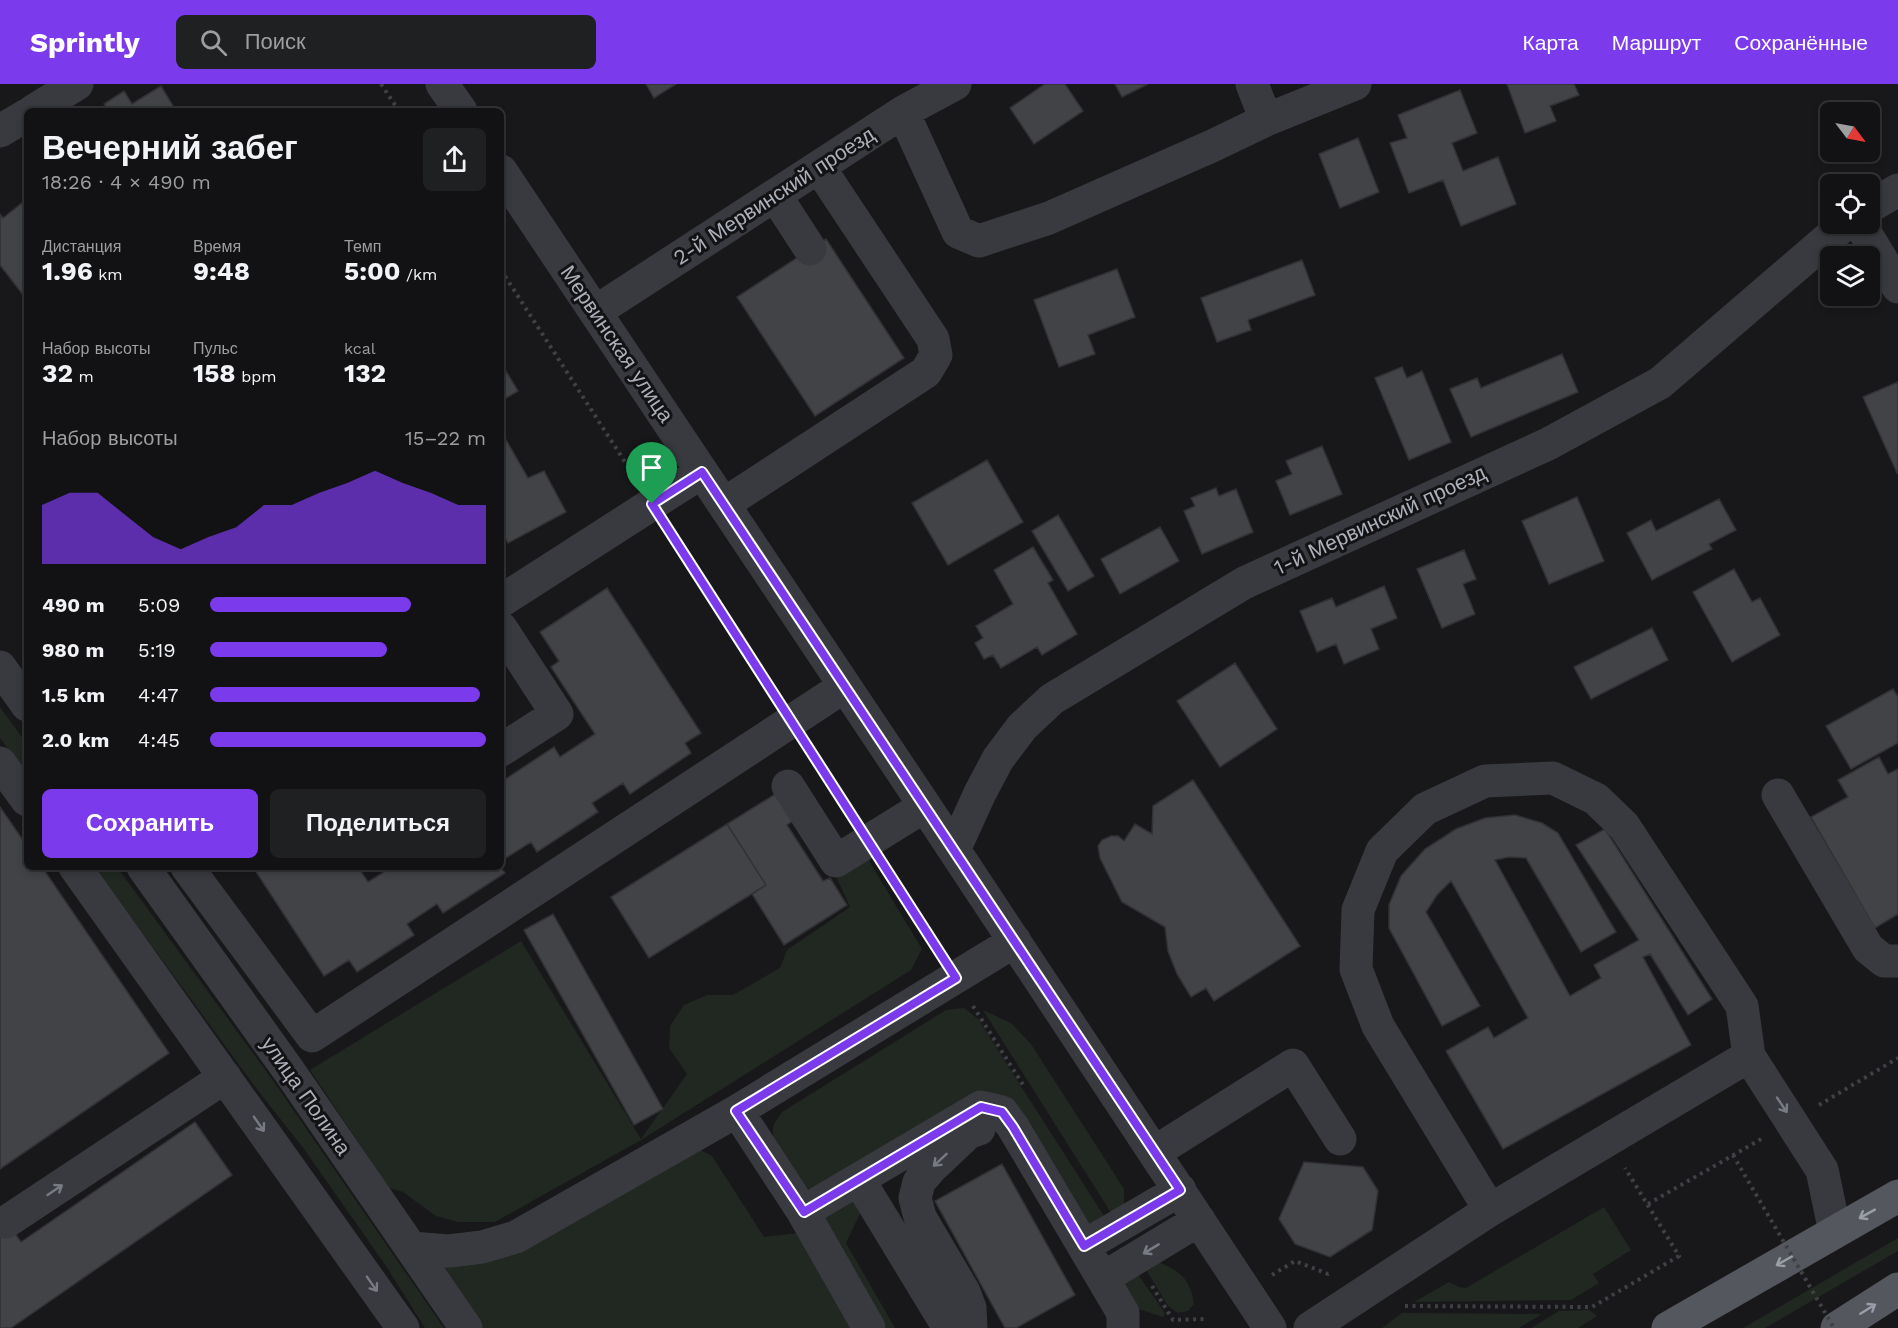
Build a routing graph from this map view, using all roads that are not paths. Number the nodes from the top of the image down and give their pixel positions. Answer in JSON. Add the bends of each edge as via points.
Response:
{"nodes":[{"id":1,"x":77,"y":84,"type":"edge"},
{"id":2,"x":442,"y":84,"type":"edge"},
{"id":3,"x":955,"y":84,"type":"edge"},
{"id":4,"x":1252,"y":84,"type":"edge"},
{"id":5,"x":1355,"y":84,"type":"edge"},
{"id":6,"x":38,"y":108,"type":"edge"},
{"id":7,"x":458,"y":108,"type":"edge"},
{"id":8,"x":903,"y":112,"type":"junction"},
{"id":9,"x":24,"y":117,"type":"edge"},
{"id":10,"x":1266,"y":120,"type":"junction"},
{"id":11,"x":0,"y":131,"type":"edge"},
{"id":12,"x":819,"y":167,"type":"junction"},
{"id":13,"x":504,"y":176,"type":"edge"},
{"id":14,"x":1898,"y":190,"type":"edge"},
{"id":15,"x":776,"y":195,"type":"junction"},
{"id":16,"x":1880,"y":201,"type":"edge"},
{"id":17,"x":1833,"y":234,"type":"edge"},
{"id":18,"x":1866,"y":234,"type":"edge"},
{"id":19,"x":810,"y":249,"type":"dead end"},
{"id":20,"x":1898,"y":287,"type":"edge"},
{"id":21,"x":595,"y":312,"type":"junction"},
{"id":22,"x":702,"y":472,"type":"junction"},
{"id":23,"x":724,"y":504,"type":"junction"},
{"id":24,"x":504,"y":599,"type":"edge"},
{"id":25,"x":504,"y":633,"type":"edge"},
{"id":26,"x":0,"y":668,"type":"edge"},
{"id":27,"x":845,"y":686,"type":"junction"},
{"id":28,"x":24,"y":701,"type":"edge"},
{"id":29,"x":504,"y":748,"type":"edge"},
{"id":30,"x":0,"y":763,"type":"edge"},
{"id":31,"x":788,"y":786,"type":"dead end"},
{"id":32,"x":1778,"y":795,"type":"dead end"},
{"id":33,"x":24,"y":796,"type":"edge"},
{"id":34,"x":925,"y":806,"type":"junction"},
{"id":35,"x":954,"y":850,"type":"junction"},
{"id":36,"x":77,"y":870,"type":"edge"},
{"id":37,"x":145,"y":870,"type":"edge"},
{"id":38,"x":189,"y":870,"type":"edge"},
{"id":39,"x":1015,"y":941,"type":"junction"},
{"id":40,"x":1898,"y":961,"type":"edge"},
{"id":41,"x":1749,"y":1056,"type":"junction"},
{"id":42,"x":225,"y":1077,"type":"junction"},
{"id":43,"x":736,"y":1111,"type":"junction"},
{"id":44,"x":1340,"y":1138,"type":"dead end"},
{"id":45,"x":1155,"y":1152,"type":"junction"},
{"id":46,"x":859,"y":1180,"type":"junction"},
{"id":47,"x":1180,"y":1190,"type":"junction"},
{"id":48,"x":1898,"y":1196,"type":"edge"},
{"id":49,"x":1057,"y":1201,"type":"junction"},
{"id":50,"x":1490,"y":1210,"type":"junction"},
{"id":51,"x":804,"y":1212,"type":"junction"},
{"id":52,"x":1199,"y":1220,"type":"junction"},
{"id":53,"x":6,"y":1222,"type":"dead end"},
{"id":54,"x":1835,"y":1232,"type":"junction"},
{"id":55,"x":1084,"y":1246,"type":"junction"},
{"id":56,"x":411,"y":1248,"type":"junction"},
{"id":57,"x":1103,"y":1278,"type":"junction"},
{"id":58,"x":1898,"y":1289,"type":"edge"},
{"id":59,"x":403,"y":1328,"type":"edge"},
{"id":60,"x":466,"y":1328,"type":"edge"},
{"id":61,"x":869,"y":1328,"type":"edge"},
{"id":62,"x":949,"y":1328,"type":"edge"},
{"id":63,"x":971,"y":1328,"type":"edge"},
{"id":64,"x":1123,"y":1328,"type":"edge"},
{"id":65,"x":1270,"y":1328,"type":"edge"},
{"id":66,"x":1310,"y":1328,"type":"edge"},
{"id":67,"x":1668,"y":1328,"type":"edge"},
{"id":68,"x":1835,"y":1328,"type":"edge"}],
"edges":[{"from":1,"to":6,"type":"street"},
{"from":2,"to":7,"type":"street"},
{"from":3,"to":8,"type":"street","name":"2-й Мервинский проезд"},
{"from":4,"to":10,"type":"street"},
{"from":5,"to":10,"type":"street"},
{"from":8,"to":10,"type":"street","via":[[958,232],[979,241],[1049,218]]},
{"from":8,"to":12,"type":"street","name":"2-й Мервинский проезд"},
{"from":9,"to":11,"type":"street"},
{"from":12,"to":15,"type":"street","name":"2-й Мервинский проезд"},
{"from":12,"to":23,"type":"street","via":[[933,339],[936,356],[926,372]]},
{"from":13,"to":21,"type":"street","name":"Мервинская улица"},
{"from":14,"to":16,"type":"street"},
{"from":15,"to":19,"type":"street"},
{"from":15,"to":21,"type":"street","name":"2-й Мервинский проезд"},
{"from":17,"to":35,"type":"street","name":"1-й Мервинский проезд","via":[[1660,383],[1548,444],[1244,583],[1052,699],[1022,727],[998,759]]},
{"from":18,"to":20,"type":"street"},
{"from":21,"to":22,"type":"street","name":"Мервинская улица"},
{"from":22,"to":23,"type":"street","name":"Мервинская улица"},
{"from":22,"to":24,"type":"street"},
{"from":23,"to":27,"type":"street","name":"Мервинская улица"},
{"from":25,"to":29,"type":"street","via":[[556,714]]},
{"from":26,"to":28,"type":"street"},
{"from":27,"to":34,"type":"street","name":"Мервинская улица"},
{"from":27,"to":38,"type":"street","via":[[312,1036]]},
{"from":30,"to":33,"type":"street"},
{"from":31,"to":34,"type":"street","via":[[836,861]]},
{"from":32,"to":40,"type":"street","via":[[1868,948],[1884,961]]},
{"from":34,"to":35,"type":"street","name":"Мервинская улица"},
{"from":35,"to":39,"type":"street","name":"Мервинская улица"},
{"from":36,"to":42,"type":"street"},
{"from":37,"to":56,"type":"street","name":"улица Полина"},
{"from":39,"to":43,"type":"street"},
{"from":39,"to":45,"type":"street","name":"Мервинская улица"},
{"from":41,"to":50,"type":"street"},
{"from":41,"to":50,"type":"street","via":[[1742,1006],[1624,826],[1596,799],[1553,778],[1485,782],[1425,809],[1382,851],[1358,910],[1356,969],[1378,1026]]},
{"from":41,"to":54,"type":"street","one_way":true,"via":[[1822,1170]]},
{"from":53,"to":42,"type":"street","one_way":true},
{"from":42,"to":59,"type":"street","one_way":true},
{"from":43,"to":51,"type":"street"},
{"from":43,"to":56,"type":"street","via":[[516,1237],[471,1249]]},
{"from":44,"to":45,"type":"street","via":[[1293,1065]]},
{"from":45,"to":47,"type":"street","name":"Мервинская улица"},
{"from":46,"to":49,"type":"street","via":[[981,1107],[1002,1112]]},
{"from":46,"to":51,"type":"street"},
{"from":46,"to":62,"type":"street"},
{"from":47,"to":52,"type":"street","name":"Мервинская улица"},
{"from":47,"to":55,"type":"street"},
{"from":48,"to":54,"type":"main road","one_way":true},
{"from":49,"to":55,"type":"street"},
{"from":49,"to":63,"type":"street","one_way":true,"via":[[1041,1193],[999,1133],[984,1127],[968,1133],[919,1182],[915,1198],[920,1217],[964,1292]]},
{"from":50,"to":66,"type":"street"},
{"from":51,"to":61,"type":"street"},
{"from":52,"to":57,"type":"street","one_way":true},
{"from":52,"to":65,"type":"street","name":"Мервинская улица"},
{"from":54,"to":67,"type":"main road","one_way":true},
{"from":55,"to":57,"type":"street"},
{"from":56,"to":60,"type":"street","name":"улица Полина"},
{"from":57,"to":64,"type":"street","via":[[1123,1313]]},
{"from":68,"to":58,"type":"main road","one_way":true}]}
